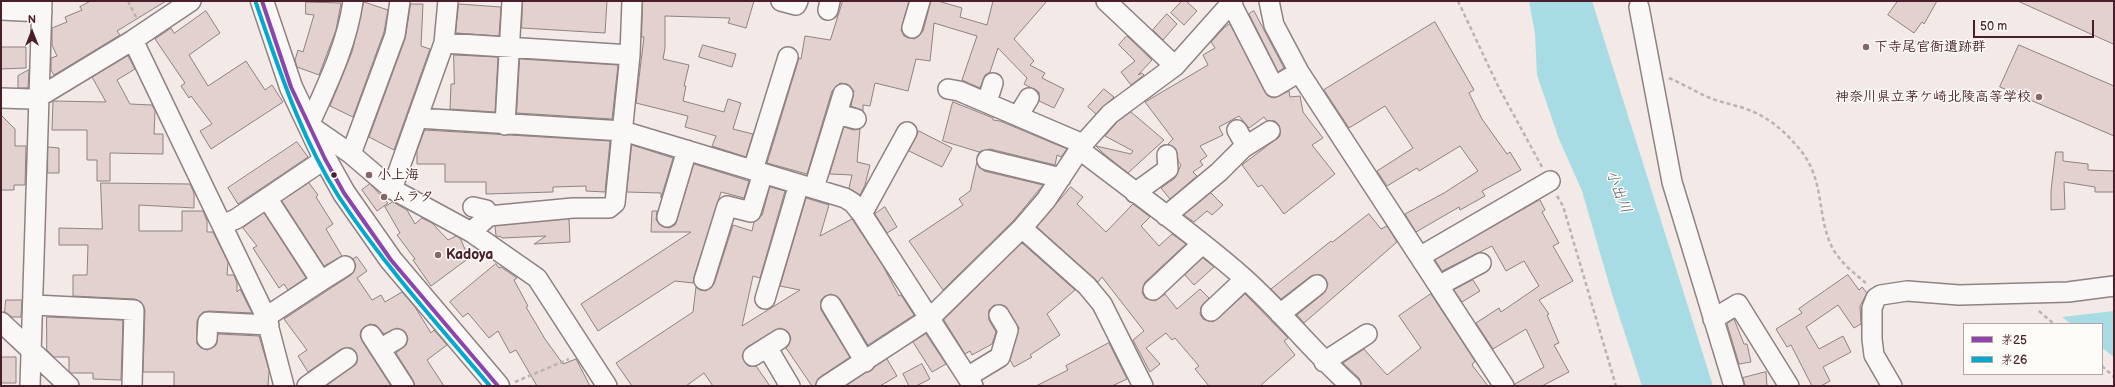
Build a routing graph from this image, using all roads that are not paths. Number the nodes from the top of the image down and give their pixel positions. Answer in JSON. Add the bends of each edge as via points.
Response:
{"nodes":[{"id":1,"x":191,"y":1,"type":"edge"},
{"id":2,"x":262,"y":1,"type":"edge"},
{"id":3,"x":354,"y":1,"type":"edge"},
{"id":4,"x":400,"y":1,"type":"edge"},
{"id":5,"x":448,"y":1,"type":"edge"},
{"id":6,"x":512,"y":1,"type":"edge"},
{"id":7,"x":632,"y":1,"type":"edge"},
{"id":8,"x":781,"y":1,"type":"edge"},
{"id":9,"x":798,"y":1,"type":"edge"},
{"id":10,"x":920,"y":1,"type":"edge"},
{"id":11,"x":1106,"y":1,"type":"edge"},
{"id":12,"x":1269,"y":1,"type":"edge"},
{"id":13,"x":1232,"y":2,"type":"edge"},
{"id":14,"x":42,"y":6,"type":"edge"},
{"id":15,"x":1639,"y":7,"type":"dead end"},
{"id":16,"x":1,"y":10,"type":"edge"},
{"id":17,"x":912,"y":28,"type":"dead end"},
{"id":18,"x":137,"y":37,"type":"junction"},
{"id":19,"x":444,"y":43,"type":"junction"},
{"id":20,"x":510,"y":47,"type":"junction"},
{"id":21,"x":630,"y":55,"type":"junction"},
{"id":22,"x":788,"y":57,"type":"dead end"},
{"id":23,"x":1175,"y":66,"type":"junction"},
{"id":24,"x":1299,"y":72,"type":"junction"},
{"id":25,"x":993,"y":83,"type":"dead end"},
{"id":26,"x":948,"y":89,"type":"dead end"},
{"id":27,"x":843,"y":94,"type":"dead end"},
{"id":28,"x":39,"y":97,"type":"junction"},
{"id":29,"x":1,"y":98,"type":"edge"},
{"id":30,"x":1029,"y":98,"type":"dead end"},
{"id":31,"x":987,"y":102,"type":"junction"},
{"id":32,"x":837,"y":114,"type":"junction"},
{"id":33,"x":1018,"y":116,"type":"junction"},
{"id":34,"x":417,"y":118,"type":"junction"},
{"id":35,"x":856,"y":119,"type":"dead end"},
{"id":36,"x":309,"y":125,"type":"junction"},
{"id":37,"x":505,"y":125,"type":"junction"},
{"id":38,"x":623,"y":131,"type":"junction"},
{"id":39,"x":1270,"y":131,"type":"dead end"},
{"id":40,"x":907,"y":132,"type":"dead end"},
{"id":41,"x":1081,"y":146,"type":"junction"},
{"id":42,"x":687,"y":150,"type":"junction"},
{"id":43,"x":351,"y":154,"type":"junction"},
{"id":44,"x":1167,"y":155,"type":"dead end"},
{"id":45,"x":325,"y":159,"type":"junction"},
{"id":46,"x":987,"y":160,"type":"dead end"},
{"id":47,"x":758,"y":171,"type":"junction"},
{"id":48,"x":1061,"y":178,"type":"junction"},
{"id":49,"x":1550,"y":181,"type":"dead end"},
{"id":50,"x":807,"y":186,"type":"junction"},
{"id":51,"x":392,"y":189,"type":"junction"},
{"id":52,"x":1135,"y":193,"type":"junction"},
{"id":53,"x":267,"y":198,"type":"junction"},
{"id":54,"x":473,"y":207,"type":"dead end"},
{"id":55,"x":862,"y":214,"type":"junction"},
{"id":56,"x":489,"y":216,"type":"junction"},
{"id":57,"x":1166,"y":216,"type":"junction"},
{"id":58,"x":667,"y":217,"type":"dead end"},
{"id":59,"x":228,"y":222,"type":"junction"},
{"id":60,"x":1022,"y":228,"type":"junction"},
{"id":61,"x":471,"y":232,"type":"junction"},
{"id":62,"x":1202,"y":244,"type":"junction"},
{"id":63,"x":1421,"y":256,"type":"junction"},
{"id":64,"x":1480,"y":263,"type":"dead end"},
{"id":65,"x":345,"y":266,"type":"dead end"},
{"id":66,"x":1245,"y":279,"type":"junction"},
{"id":67,"x":704,"y":280,"type":"dead end"},
{"id":68,"x":321,"y":281,"type":"junction"},
{"id":69,"x":1317,"y":285,"type":"dead end"},
{"id":70,"x":1440,"y":285,"type":"junction"},
{"id":71,"x":2114,"y":286,"type":"edge"},
{"id":72,"x":1153,"y":290,"type":"dead end"},
{"id":73,"x":765,"y":299,"type":"dead end"},
{"id":74,"x":830,"y":305,"type":"dead end"},
{"id":75,"x":34,"y":306,"type":"junction"},
{"id":76,"x":1211,"y":311,"type":"dead end"},
{"id":77,"x":1280,"y":314,"type":"junction"},
{"id":78,"x":999,"y":315,"type":"dead end"},
{"id":79,"x":271,"y":316,"type":"junction"},
{"id":80,"x":930,"y":318,"type":"junction"},
{"id":81,"x":1713,"y":319,"type":"junction"},
{"id":82,"x":1,"y":322,"type":"edge"},
{"id":83,"x":1367,"y":334,"type":"dead end"},
{"id":84,"x":207,"y":339,"type":"dead end"},
{"id":85,"x":397,"y":339,"type":"dead end"},
{"id":86,"x":767,"y":348,"type":"dead end"},
{"id":87,"x":32,"y":352,"type":"junction"},
{"id":88,"x":347,"y":358,"type":"dead end"},
{"id":89,"x":865,"y":362,"type":"junction"},
{"id":90,"x":1324,"y":362,"type":"junction"},
{"id":91,"x":970,"y":382,"type":"edge"},
{"id":92,"x":505,"y":384,"type":"edge"},
{"id":93,"x":30,"y":386,"type":"edge"},
{"id":94,"x":69,"y":386,"type":"edge"},
{"id":95,"x":132,"y":386,"type":"edge"},
{"id":96,"x":284,"y":386,"type":"edge"},
{"id":97,"x":306,"y":386,"type":"edge"},
{"id":98,"x":404,"y":386,"type":"edge"},
{"id":99,"x":607,"y":386,"type":"edge"},
{"id":100,"x":790,"y":386,"type":"edge"},
{"id":101,"x":826,"y":386,"type":"edge"},
{"id":102,"x":1143,"y":386,"type":"edge"},
{"id":103,"x":1351,"y":386,"type":"edge"},
{"id":104,"x":1504,"y":386,"type":"edge"},
{"id":105,"x":1734,"y":386,"type":"edge"},
{"id":106,"x":1789,"y":386,"type":"edge"},
{"id":107,"x":1892,"y":386,"type":"edge"}],
"edges":[{"from":1,"to":18,"type":"street"},
{"from":2,"to":36,"type":"main road","via":[[291,87]]},
{"from":3,"to":36,"type":"street","via":[[336,64]]},
{"from":4,"to":43,"type":"street","via":[[395,35]]},
{"from":5,"to":19,"type":"street"},
{"from":6,"to":20,"type":"street"},
{"from":7,"to":21,"type":"street"},
{"from":8,"to":9,"type":"street","via":[[796,6]]},
{"from":10,"to":17,"type":"street"},
{"from":11,"to":23,"type":"street"},
{"from":12,"to":24,"type":"street","via":[[1274,25]]},
{"from":13,"to":23,"type":"street"},
{"from":13,"to":24,"type":"street","via":[[1274,87]]},
{"from":14,"to":16,"type":"street"},
{"from":14,"to":28,"type":"street"},
{"from":15,"to":81,"type":"street","via":[[1672,182]]},
{"from":18,"to":28,"type":"street"},
{"from":18,"to":59,"type":"street"},
{"from":19,"to":20,"type":"street"},
{"from":19,"to":34,"type":"street"},
{"from":20,"to":21,"type":"street"},
{"from":20,"to":37,"type":"street"},
{"from":21,"to":38,"type":"street"},
{"from":22,"to":47,"type":"street"},
{"from":23,"to":41,"type":"street","via":[[1110,114]]},
{"from":24,"to":63,"type":"street"},
{"from":25,"to":31,"type":"street"},
{"from":26,"to":31,"type":"street","via":[[960,90]]},
{"from":27,"to":32,"type":"street"},
{"from":28,"to":29,"type":"street"},
{"from":28,"to":75,"type":"street"},
{"from":30,"to":33,"type":"street"},
{"from":31,"to":33,"type":"street"},
{"from":32,"to":35,"type":"street"},
{"from":32,"to":50,"type":"street"},
{"from":33,"to":41,"type":"street"},
{"from":34,"to":37,"type":"street"},
{"from":34,"to":51,"type":"street"},
{"from":36,"to":43,"type":"street"},
{"from":36,"to":45,"type":"main road"},
{"from":37,"to":38,"type":"street"},
{"from":38,"to":42,"type":"street"},
{"from":38,"to":56,"type":"street","via":[[615,203],[609,208],[573,208]]},
{"from":39,"to":57,"type":"street","via":[[1241,138],[1219,172]]},
{"from":40,"to":55,"type":"street"},
{"from":41,"to":48,"type":"street"},
{"from":41,"to":52,"type":"street"},
{"from":42,"to":47,"type":"street"},
{"from":42,"to":58,"type":"street"},
{"from":43,"to":51,"type":"street"},
{"from":44,"to":52,"type":"street","via":[[1168,169]]},
{"from":45,"to":53,"type":"street"},
{"from":45,"to":92,"type":"main road","via":[[348,199],[392,260]]},
{"from":46,"to":48,"type":"street"},
{"from":47,"to":50,"type":"street"},
{"from":47,"to":67,"type":"street","via":[[751,212],[727,206]]},
{"from":48,"to":60,"type":"street"},
{"from":49,"to":63,"type":"street"},
{"from":50,"to":55,"type":"street","via":[[845,198]]},
{"from":50,"to":73,"type":"street"},
{"from":51,"to":61,"type":"street"},
{"from":52,"to":57,"type":"street"},
{"from":53,"to":59,"type":"street"},
{"from":53,"to":68,"type":"street"},
{"from":54,"to":56,"type":"street","via":[[486,210]]},
{"from":55,"to":80,"type":"street"},
{"from":56,"to":61,"type":"street"},
{"from":57,"to":62,"type":"street"},
{"from":59,"to":79,"type":"street"},
{"from":60,"to":80,"type":"street"},
{"from":60,"to":102,"type":"street","via":[[1087,286],[1102,304]]},
{"from":61,"to":99,"type":"street","via":[[537,278]]},
{"from":62,"to":66,"type":"street"},
{"from":62,"to":72,"type":"street"},
{"from":63,"to":70,"type":"street"},
{"from":64,"to":70,"type":"street"},
{"from":65,"to":68,"type":"street"},
{"from":66,"to":76,"type":"street"},
{"from":66,"to":77,"type":"street"},
{"from":68,"to":79,"type":"street"},
{"from":69,"to":77,"type":"street"},
{"from":70,"to":104,"type":"street"},
{"from":71,"to":107,"type":"street","via":[[2068,292],[1959,295],[1907,291],[1881,295],[1876,298],[1872,308],[1872,339],[1874,355]]},
{"from":74,"to":89,"type":"street"},
{"from":75,"to":87,"type":"street"},
{"from":75,"to":95,"type":"street","via":[[134,310]]},
{"from":77,"to":90,"type":"street"},
{"from":78,"to":91,"type":"street","via":[[1008,330],[1000,357]]},
{"from":79,"to":84,"type":"street","via":[[208,322]]},
{"from":79,"to":96,"type":"street"},
{"from":80,"to":89,"type":"street"},
{"from":80,"to":91,"type":"street"},
{"from":81,"to":105,"type":"street"},
{"from":81,"to":106,"type":"street","via":[[1738,304]]},
{"from":82,"to":87,"type":"street"},
{"from":83,"to":90,"type":"street"},
{"from":85,"to":98,"type":"street","via":[[376,342]]},
{"from":86,"to":100,"type":"street"},
{"from":87,"to":93,"type":"street"},
{"from":87,"to":94,"type":"street"},
{"from":88,"to":97,"type":"street"},
{"from":89,"to":101,"type":"street"},
{"from":90,"to":103,"type":"street"}]}
